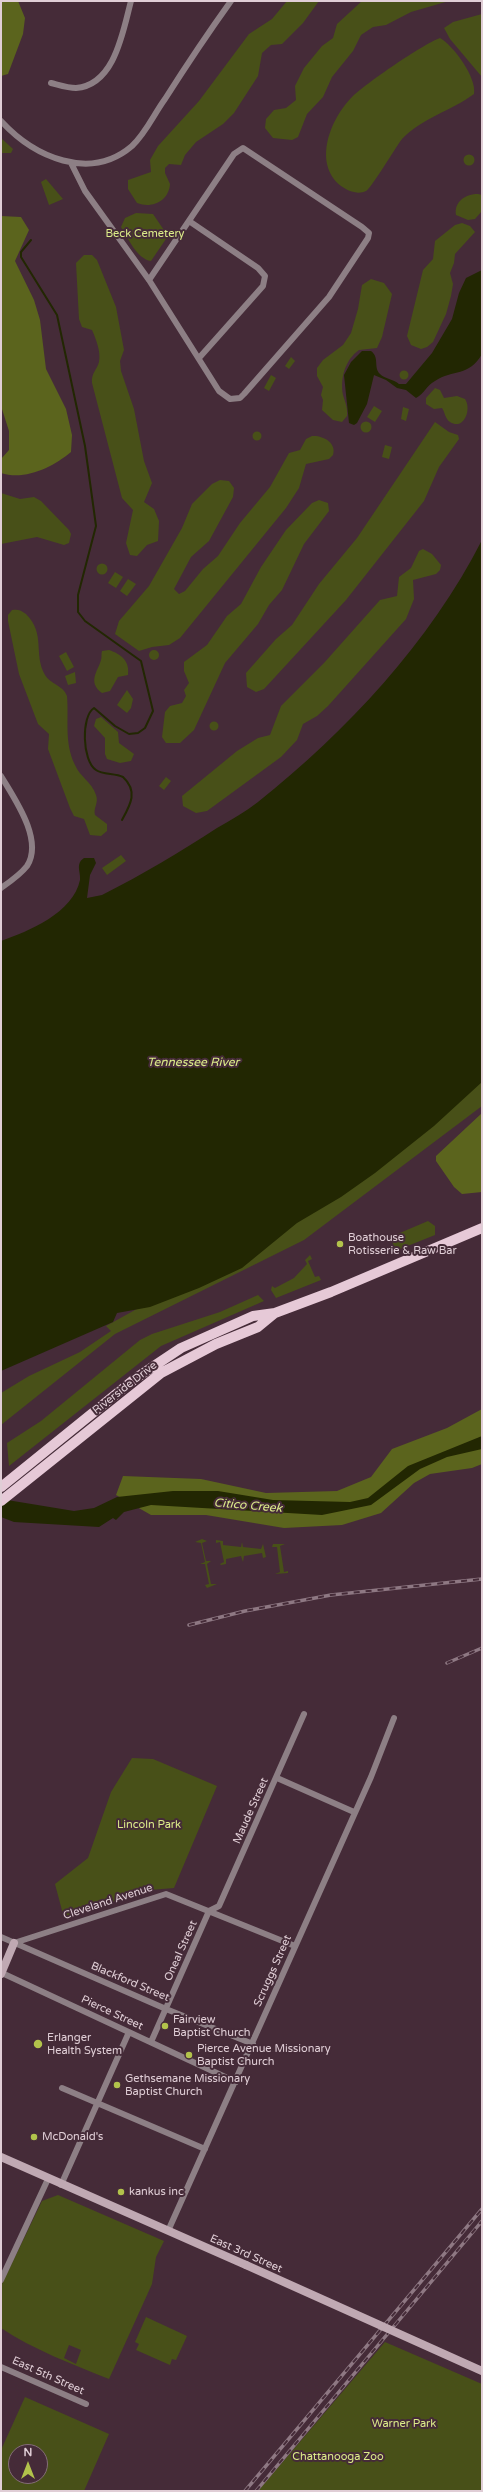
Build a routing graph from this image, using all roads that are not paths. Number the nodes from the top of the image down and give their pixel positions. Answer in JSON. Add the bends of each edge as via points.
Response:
{"nodes":[{"id":1,"x":131,"y":1,"type":"edge"},
{"id":2,"x":231,"y":1,"type":"edge"},
{"id":3,"x":51,"y":83,"type":"dead end"},
{"id":4,"x":1,"y":121,"type":"edge"},
{"id":5,"x":71,"y":162,"type":"junction"},
{"id":6,"x":189,"y":221,"type":"junction"},
{"id":7,"x":149,"y":280,"type":"junction"},
{"id":8,"x":199,"y":358,"type":"junction"},
{"id":9,"x":1,"y":776,"type":"edge"},
{"id":10,"x":1,"y":888,"type":"edge"},
{"id":11,"x":482,"y":1228,"type":"edge"},
{"id":12,"x":275,"y":1313,"type":"junction"},
{"id":13,"x":1,"y":1487,"type":"edge"},
{"id":14,"x":1,"y":1501,"type":"edge"},
{"id":15,"x":304,"y":1714,"type":"dead end"},
{"id":16,"x":394,"y":1718,"type":"dead end"},
{"id":17,"x":277,"y":1778,"type":"junction"},
{"id":18,"x":354,"y":1812,"type":"junction"},
{"id":19,"x":209,"y":1911,"type":"junction"},
{"id":20,"x":1,"y":1937,"type":"edge"},
{"id":21,"x":14,"y":1943,"type":"junction"},
{"id":22,"x":295,"y":1946,"type":"junction"},
{"id":23,"x":1,"y":1974,"type":"edge"},
{"id":24,"x":166,"y":2009,"type":"junction"},
{"id":25,"x":129,"y":2032,"type":"junction"},
{"id":26,"x":151,"y":2042,"type":"junction"},
{"id":27,"x":252,"y":2044,"type":"junction"},
{"id":28,"x":236,"y":2082,"type":"junction"},
{"id":29,"x":62,"y":2088,"type":"dead end"},
{"id":30,"x":98,"y":2103,"type":"junction"},
{"id":31,"x":204,"y":2149,"type":"junction"},
{"id":32,"x":1,"y":2157,"type":"edge"},
{"id":33,"x":48,"y":2178,"type":"junction"},
{"id":34,"x":62,"y":2184,"type":"junction"},
{"id":35,"x":168,"y":2231,"type":"junction"},
{"id":36,"x":1,"y":2280,"type":"edge"},
{"id":37,"x":1,"y":2366,"type":"edge"},
{"id":38,"x":482,"y":2371,"type":"edge"},
{"id":39,"x":86,"y":2404,"type":"dead end"}],
"edges":[{"from":1,"to":3,"type":"street","via":[[115,53],[101,76],[93,83],[78,88]]},
{"from":2,"to":5,"type":"street","via":[[133,145],[101,163],[85,165]]},
{"from":4,"to":5,"type":"street","via":[[12,133],[32,146]]},
{"from":5,"to":7,"type":"street","via":[[85,191]]},
{"from":6,"to":7,"type":"street"},
{"from":6,"to":8,"type":"street","via":[[258,268],[265,276],[263,286]]},
{"from":6,"to":8,"type":"street","via":[[234,154],[240,148],[245,148],[369,233],[329,297],[240,398],[230,399],[222,394]]},
{"from":7,"to":8,"type":"street"},
{"from":9,"to":10,"type":"street","via":[[30,830],[31,846],[28,864],[19,876]]},
{"from":11,"to":12,"type":"main road","name":"Riverside Drive"},
{"from":12,"to":13,"type":"main road","name":"Riverside Drive","via":[[253,1316],[218,1330],[157,1363]]},
{"from":12,"to":14,"type":"main road","name":"Riverside Drive","via":[[258,1327],[203,1350],[161,1374]]},
{"from":15,"to":17,"type":"street","name":"Maude Street"},
{"from":16,"to":18,"type":"street","name":"Scruggs Street"},
{"from":17,"to":18,"type":"street"},
{"from":17,"to":19,"type":"street","name":"Maude Street","via":[[219,1906]]},
{"from":18,"to":22,"type":"street","name":"Scruggs Street"},
{"from":19,"to":21,"type":"street","name":"Cleveland Avenue","via":[[166,1894]]},
{"from":19,"to":22,"type":"street","name":"Cleveland Avenue"},
{"from":19,"to":24,"type":"street","name":"Oneal Street"},
{"from":20,"to":21,"type":"street","name":"Blackford Street"},
{"from":21,"to":23,"type":"main road"},
{"from":21,"to":24,"type":"street","name":"Blackford Street"},
{"from":22,"to":27,"type":"street","name":"Scruggs Street"},
{"from":23,"to":25,"type":"street","name":"Pierce Street"},
{"from":24,"to":26,"type":"street","name":"Oneal Street"},
{"from":24,"to":27,"type":"street","name":"Blackford Street"},
{"from":25,"to":26,"type":"street","name":"Pierce Street"},
{"from":25,"to":30,"type":"street"},
{"from":26,"to":28,"type":"street","name":"Pierce Street"},
{"from":27,"to":28,"type":"street","name":"Scruggs Street"},
{"from":28,"to":31,"type":"street","name":"Scruggs Street"},
{"from":29,"to":30,"type":"street"},
{"from":30,"to":31,"type":"street"},
{"from":30,"to":34,"type":"street"},
{"from":31,"to":35,"type":"street","name":"Scruggs Street"},
{"from":32,"to":33,"type":"main road","name":"East 3rd Street"},
{"from":33,"to":34,"type":"main road","name":"East 3rd Street"},
{"from":33,"to":36,"type":"street"},
{"from":34,"to":35,"type":"main road","name":"East 3rd Street"},
{"from":35,"to":38,"type":"main road","name":"East 3rd Street","bridge":true},
{"from":37,"to":39,"type":"street","name":"East 5th Street"}]}
